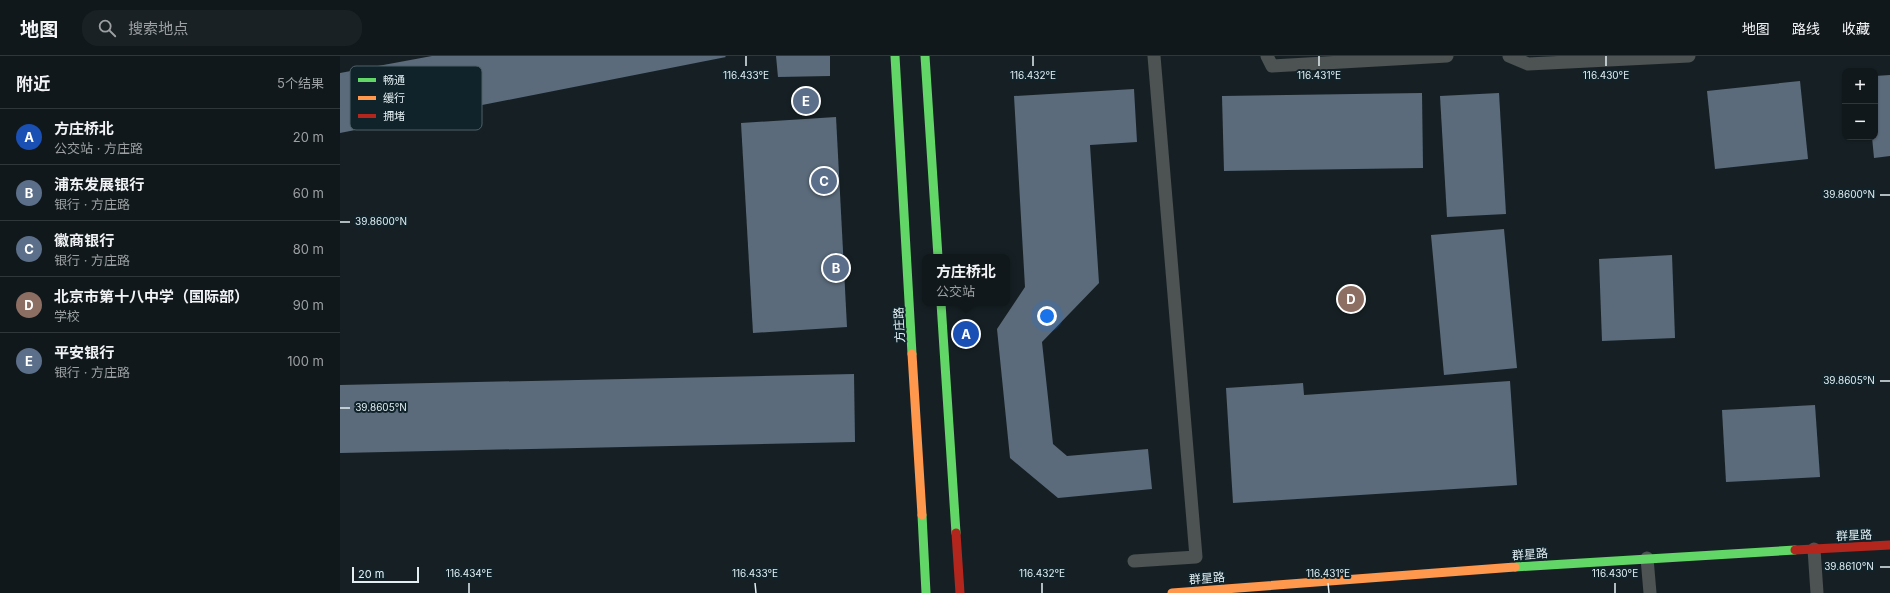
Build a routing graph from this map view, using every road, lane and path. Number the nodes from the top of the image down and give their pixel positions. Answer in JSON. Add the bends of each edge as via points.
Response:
{"nodes":[{"id":1,"x":896,"y":56,"type":"edge"},
{"id":2,"x":925,"y":56,"type":"edge"},
{"id":3,"x":1154,"y":56,"type":"edge"},
{"id":4,"x":1267,"y":56,"type":"edge"},
{"id":5,"x":1447,"y":56,"type":"edge"},
{"id":6,"x":1509,"y":56,"type":"edge"},
{"id":7,"x":1689,"y":56,"type":"edge"},
{"id":8,"x":938,"y":254,"type":"edge"},
{"id":9,"x":941,"y":306,"type":"edge"},
{"id":10,"x":1890,"y":545,"type":"edge"},
{"id":11,"x":1814,"y":549,"type":"junction"},
{"id":12,"x":1647,"y":558,"type":"junction"},
{"id":13,"x":1134,"y":561,"type":"dead end"},
{"id":14,"x":926,"y":593,"type":"edge"},
{"id":15,"x":960,"y":593,"type":"edge"},
{"id":16,"x":1172,"y":593,"type":"edge"},
{"id":17,"x":1650,"y":593,"type":"edge"},
{"id":18,"x":1816,"y":593,"type":"edge"}],
"edges":[{"from":1,"to":14,"type":"main road","name":"方庄路"},
{"from":2,"to":8,"type":"main road"},
{"from":3,"to":13,"type":"lane","via":[[1196,557]]},
{"from":4,"to":5,"type":"lane","via":[[1272,66]]},
{"from":6,"to":7,"type":"lane","via":[[1528,64]]},
{"from":9,"to":15,"type":"main road"},
{"from":10,"to":11,"type":"main road","name":"群星路"},
{"from":11,"to":12,"type":"main road","name":"群星路"},
{"from":11,"to":18,"type":"lane"},
{"from":12,"to":16,"type":"main road","name":"群星路"},
{"from":12,"to":17,"type":"lane"}]}
